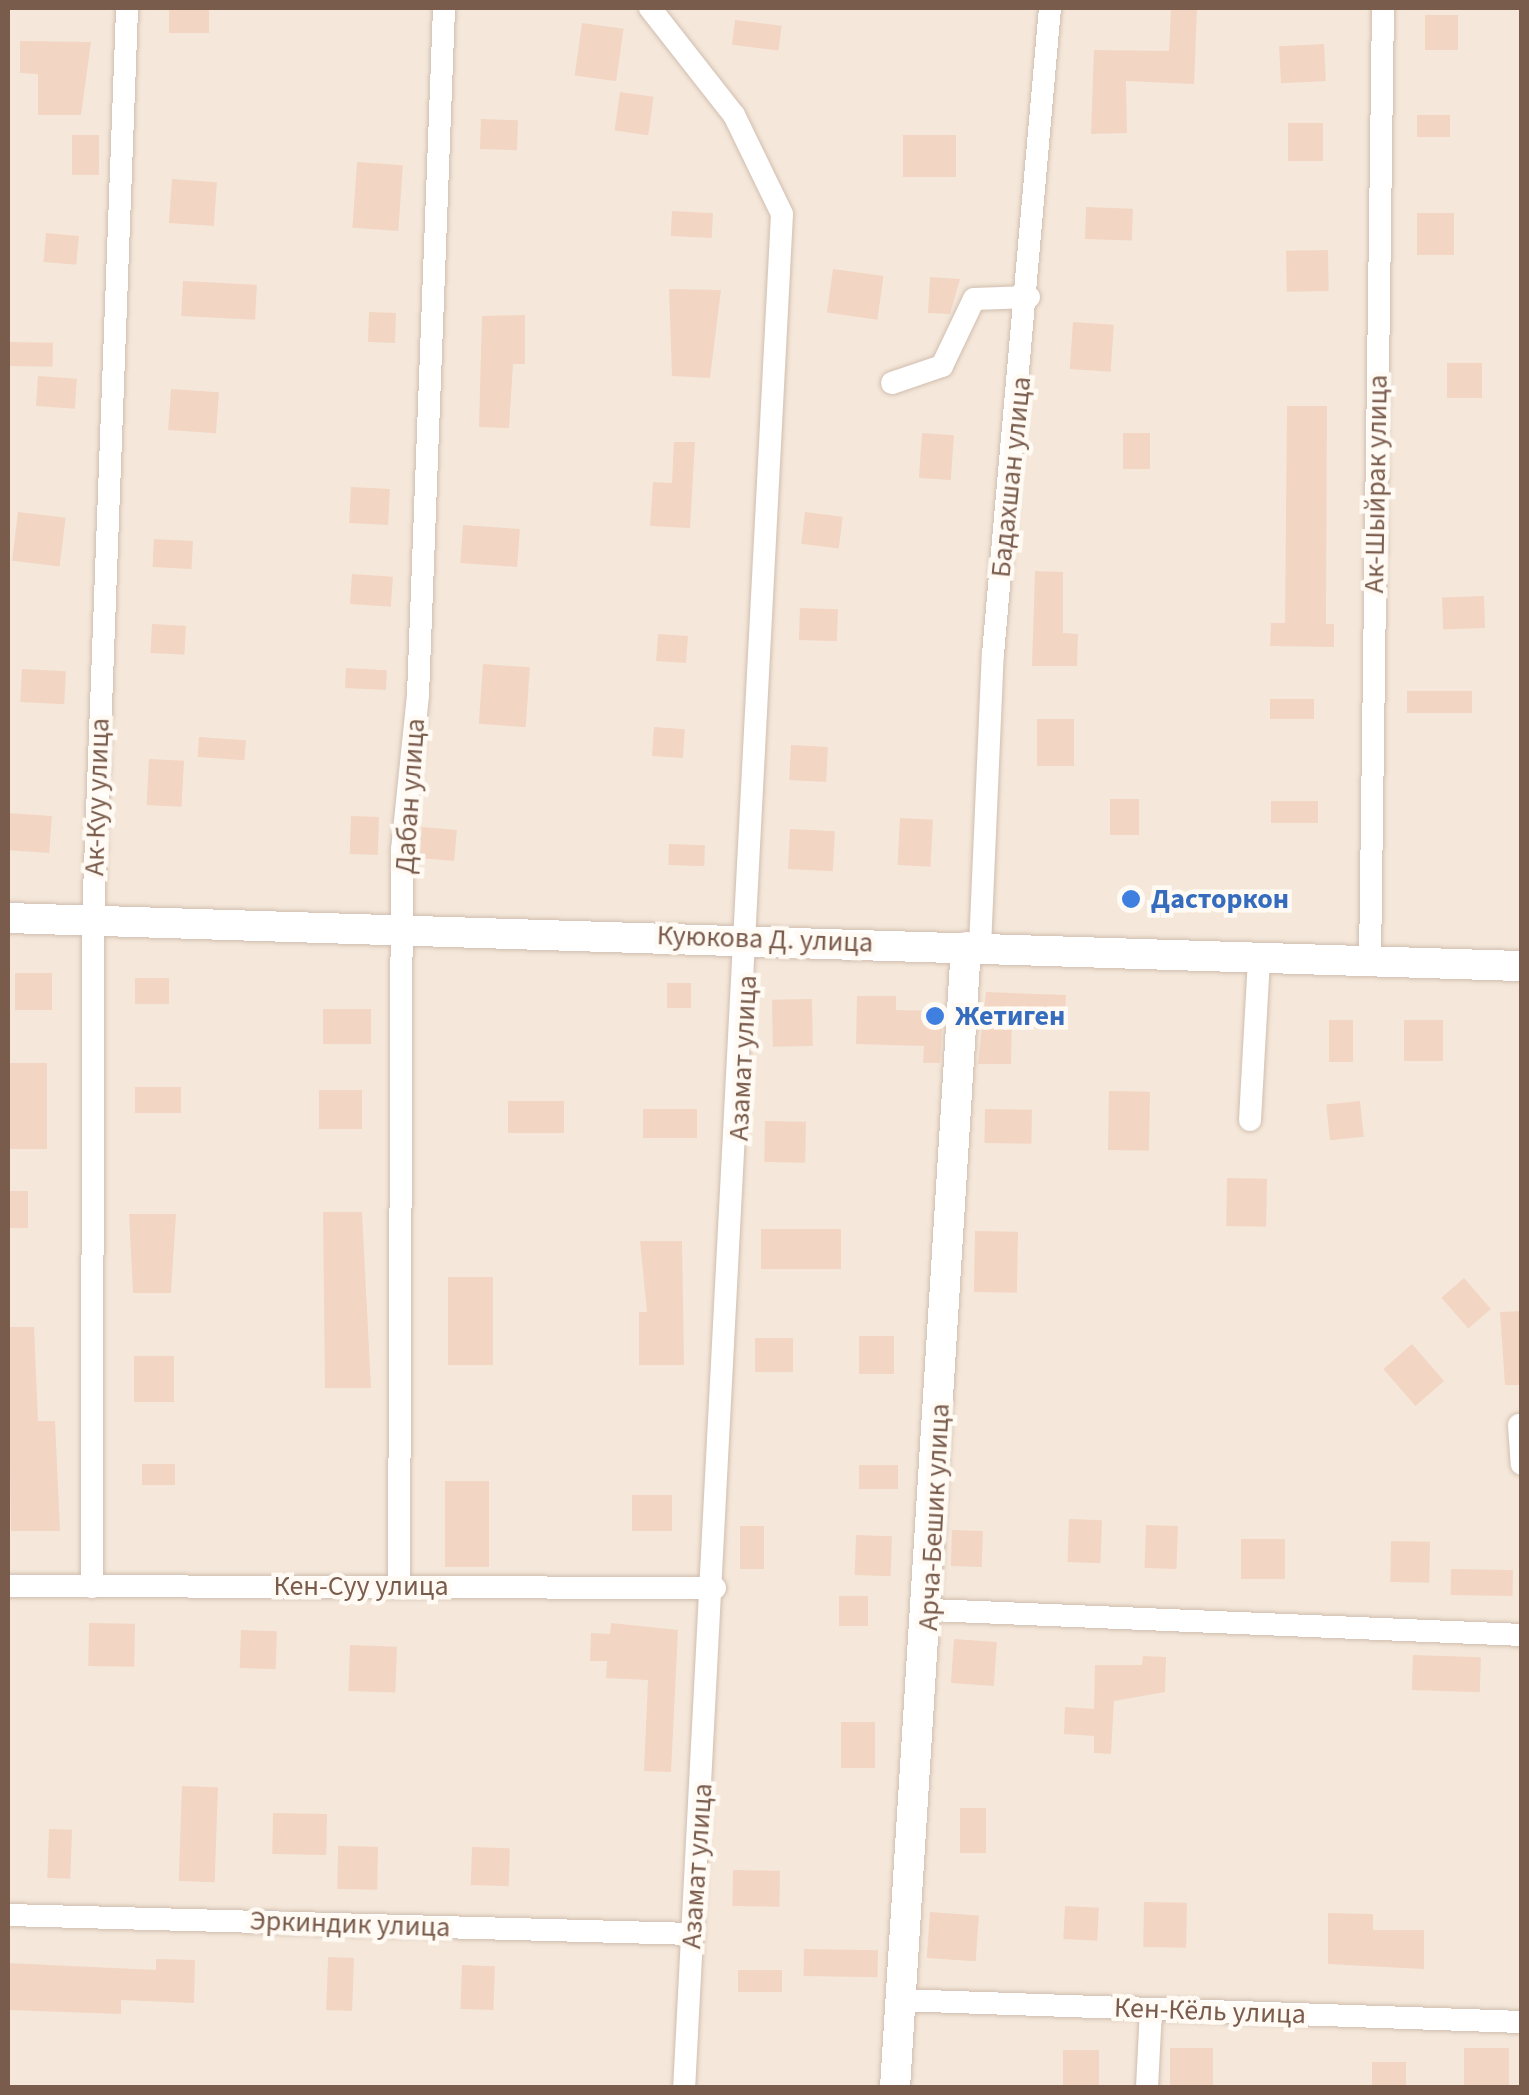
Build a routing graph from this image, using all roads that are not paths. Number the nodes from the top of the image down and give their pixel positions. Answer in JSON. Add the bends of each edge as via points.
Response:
{"nodes":[{"id":1,"x":127,"y":8,"type":"edge"},
{"id":2,"x":444,"y":8,"type":"edge"},
{"id":3,"x":650,"y":8,"type":"edge"},
{"id":4,"x":1050,"y":8,"type":"edge"},
{"id":5,"x":1383,"y":8,"type":"edge"},
{"id":6,"x":1020,"y":296,"type":"junction"},
{"id":7,"x":892,"y":383,"type":"dead end"},
{"id":8,"x":8,"y":918,"type":"edge"},
{"id":9,"x":92,"y":920,"type":"junction"},
{"id":10,"x":403,"y":928,"type":"junction"},
{"id":11,"x":750,"y":939,"type":"junction"},
{"id":12,"x":973,"y":947,"type":"junction"},
{"id":13,"x":1259,"y":957,"type":"junction"},
{"id":14,"x":1370,"y":961,"type":"junction"},
{"id":15,"x":1522,"y":966,"type":"edge"},
{"id":16,"x":1250,"y":1120,"type":"dead end"},
{"id":17,"x":1520,"y":1426,"type":"edge"},
{"id":18,"x":1522,"y":1464,"type":"edge"},
{"id":19,"x":8,"y":1586,"type":"edge"},
{"id":20,"x":399,"y":1586,"type":"junction"},
{"id":21,"x":92,"y":1587,"type":"junction"},
{"id":22,"x":715,"y":1588,"type":"junction"},
{"id":23,"x":930,"y":1610,"type":"junction"},
{"id":24,"x":1522,"y":1636,"type":"edge"},
{"id":25,"x":8,"y":1914,"type":"edge"},
{"id":26,"x":692,"y":1934,"type":"junction"},
{"id":27,"x":898,"y":2000,"type":"junction"},
{"id":28,"x":1150,"y":2009,"type":"junction"},
{"id":29,"x":1522,"y":2022,"type":"edge"},
{"id":30,"x":684,"y":2088,"type":"edge"},
{"id":31,"x":895,"y":2088,"type":"edge"},
{"id":32,"x":1147,"y":2088,"type":"edge"}],
"edges":[{"from":1,"to":9,"type":"street","name":"Ак-Куу улица"},
{"from":2,"to":10,"type":"street","name":"Дабан улица"},
{"from":3,"to":11,"type":"street","name":"Азамат улица","via":[[734,115],[782,214]]},
{"from":4,"to":6,"type":"street","name":"Бадахшан улица"},
{"from":5,"to":14,"type":"street","name":"Ак-Шыйрак улица"},
{"from":6,"to":7,"type":"street","via":[[974,300],[942,366]]},
{"from":6,"to":12,"type":"street","name":"Бадахшан улица"},
{"from":8,"to":9,"type":"street","name":"Куюкова Д. улица"},
{"from":9,"to":10,"type":"street","name":"Куюкова Д. улица"},
{"from":9,"to":21,"type":"street","name":"Ак-Куу улица"},
{"from":10,"to":11,"type":"street","name":"Куюкова Д. улица"},
{"from":10,"to":20,"type":"street","name":"Дабан улица"},
{"from":11,"to":12,"type":"street","name":"Куюкова Д. улица"},
{"from":11,"to":22,"type":"street","name":"Азамат улица"},
{"from":12,"to":13,"type":"street","name":"Куюкова Д. улица"},
{"from":12,"to":23,"type":"street","name":"Арча-Бешик улица"},
{"from":13,"to":14,"type":"street","name":"Куюкова Д. улица"},
{"from":13,"to":16,"type":"street"},
{"from":14,"to":15,"type":"street","name":"Куюкова Д. улица"},
{"from":17,"to":18,"type":"street"},
{"from":19,"to":21,"type":"street","name":"Кен-Суу улица"},
{"from":20,"to":21,"type":"street","name":"Кен-Суу улица"},
{"from":20,"to":22,"type":"street","name":"Кен-Суу улица"},
{"from":22,"to":26,"type":"street","name":"Азамат улица"},
{"from":23,"to":24,"type":"street"},
{"from":23,"to":27,"type":"street","name":"Арча-Бешик улица"},
{"from":25,"to":26,"type":"street","name":"Эркиндик улица"},
{"from":26,"to":30,"type":"street","name":"Азамат улица"},
{"from":27,"to":28,"type":"street","name":"Кен-Кёль улица"},
{"from":27,"to":31,"type":"street","name":"Арча-Бешик улица"},
{"from":28,"to":29,"type":"street","name":"Кен-Кёль улица"},
{"from":28,"to":32,"type":"street"}]}
